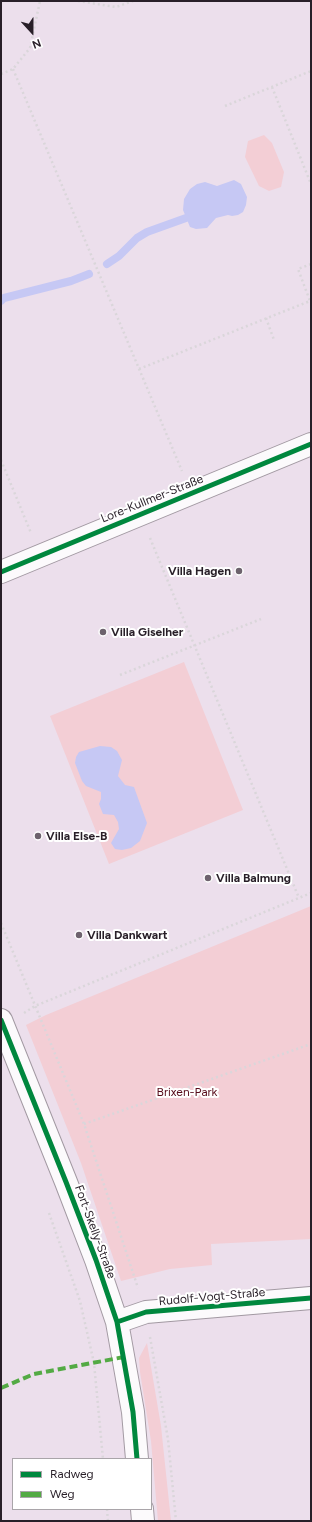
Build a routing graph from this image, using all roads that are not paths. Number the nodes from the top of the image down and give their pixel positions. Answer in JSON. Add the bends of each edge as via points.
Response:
{"nodes":[{"id":1,"x":311,"y":444,"type":"edge"},
{"id":2,"x":1,"y":572,"type":"edge"},
{"id":3,"x":1,"y":1020,"type":"edge"},
{"id":4,"x":311,"y":1298,"type":"edge"},
{"id":5,"x":117,"y":1322,"type":"junction"},
{"id":6,"x":137,"y":1458,"type":"edge"},
{"id":7,"x":142,"y":1510,"type":"edge"},
{"id":8,"x":143,"y":1521,"type":"edge"}],
"edges":[{"from":1,"to":2,"type":"street","name":"Lore-Kullmer-Straße"},
{"from":3,"to":5,"type":"street","name":"Fort-Skelly-Straße","via":[[96,1260]]},
{"from":4,"to":5,"type":"street","name":"Rudolf-Vogt-Straße","via":[[146,1312]]},
{"from":5,"to":6,"type":"street","name":"Fort-Skelly-Straße","via":[[133,1412]]},
{"from":7,"to":8,"type":"street"}]}
